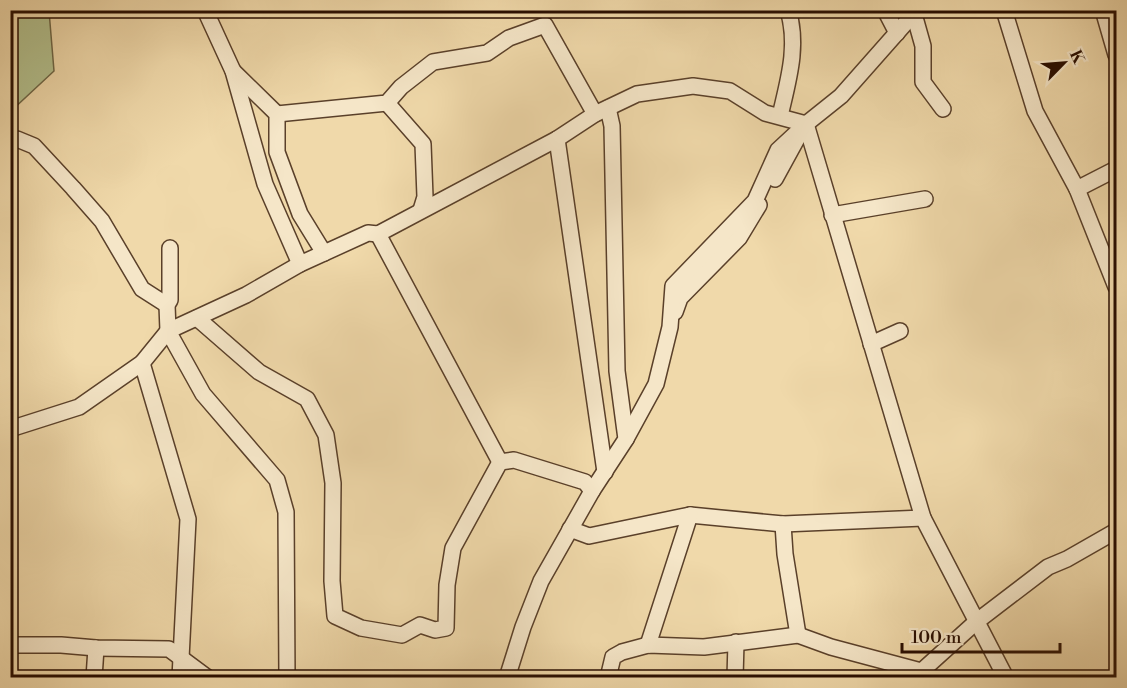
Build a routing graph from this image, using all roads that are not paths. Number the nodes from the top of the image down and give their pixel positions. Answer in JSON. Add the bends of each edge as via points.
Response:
{"nodes":[{"id":1,"x":205,"y":10,"type":"edge"},
{"id":2,"x":788,"y":10,"type":"edge"},
{"id":3,"x":885,"y":10,"type":"edge"},
{"id":4,"x":1004,"y":10,"type":"edge"},
{"id":5,"x":1103,"y":10,"type":"edge"},
{"id":6,"x":915,"y":12,"type":"edge"},
{"id":7,"x":545,"y":18,"type":"edge"},
{"id":8,"x":897,"y":33,"type":"junction"},
{"id":9,"x":1116,"y":55,"type":"edge"},
{"id":10,"x":233,"y":71,"type":"junction"},
{"id":11,"x":387,"y":103,"type":"junction"},
{"id":12,"x":943,"y":109,"type":"dead end"},
{"id":13,"x":601,"y":111,"type":"junction"},
{"id":14,"x":277,"y":114,"type":"junction"},
{"id":15,"x":780,"y":116,"type":"junction"},
{"id":16,"x":806,"y":124,"type":"junction"},
{"id":17,"x":557,"y":139,"type":"junction"},
{"id":18,"x":10,"y":142,"type":"edge"},
{"id":19,"x":1116,"y":169,"type":"edge"},
{"id":20,"x":1077,"y":189,"type":"junction"},
{"id":21,"x":925,"y":199,"type":"dead end"},
{"id":22,"x":421,"y":210,"type":"junction"},
{"id":23,"x":832,"y":215,"type":"junction"},
{"id":24,"x":378,"y":234,"type":"junction"},
{"id":25,"x":170,"y":248,"type":"dead end"},
{"id":26,"x":324,"y":253,"type":"junction"},
{"id":27,"x":300,"y":264,"type":"junction"},
{"id":28,"x":1116,"y":287,"type":"edge"},
{"id":29,"x":167,"y":305,"type":"junction"},
{"id":30,"x":197,"y":318,"type":"junction"},
{"id":31,"x":168,"y":331,"type":"junction"},
{"id":32,"x":900,"y":331,"type":"dead end"},
{"id":33,"x":871,"y":344,"type":"junction"},
{"id":34,"x":142,"y":363,"type":"junction"},
{"id":35,"x":10,"y":429,"type":"edge"},
{"id":36,"x":626,"y":439,"type":"junction"},
{"id":37,"x":500,"y":462,"type":"junction"},
{"id":38,"x":605,"y":472,"type":"junction"},
{"id":39,"x":592,"y":491,"type":"junction"},
{"id":40,"x":690,"y":515,"type":"junction"},
{"id":41,"x":922,"y":518,"type":"junction"},
{"id":42,"x":783,"y":524,"type":"junction"},
{"id":43,"x":570,"y":529,"type":"junction"},
{"id":44,"x":1116,"y":531,"type":"edge"},
{"id":45,"x":976,"y":622,"type":"junction"},
{"id":46,"x":798,"y":635,"type":"junction"},
{"id":47,"x":736,"y":642,"type":"junction"},
{"id":48,"x":10,"y":645,"type":"edge"},
{"id":49,"x":648,"y":645,"type":"junction"},
{"id":50,"x":96,"y":648,"type":"junction"},
{"id":51,"x":181,"y":657,"type":"junction"},
{"id":52,"x":917,"y":674,"type":"edge"},
{"id":53,"x":94,"y":678,"type":"edge"},
{"id":54,"x":180,"y":678,"type":"edge"},
{"id":55,"x":208,"y":678,"type":"edge"},
{"id":56,"x":287,"y":678,"type":"edge"},
{"id":57,"x":507,"y":678,"type":"edge"},
{"id":58,"x":608,"y":678,"type":"edge"},
{"id":59,"x":735,"y":678,"type":"edge"},
{"id":60,"x":1006,"y":678,"type":"edge"}],
"edges":[{"from":1,"to":10,"type":"street"},
{"from":2,"to":15,"type":"street","via":[[794,38]]},
{"from":3,"to":8,"type":"street"},
{"from":4,"to":20,"type":"street","via":[[1035,111]]},
{"from":5,"to":9,"type":"street"},
{"from":6,"to":8,"type":"street"},
{"from":6,"to":12,"type":"street","via":[[923,46],[923,82]]},
{"from":7,"to":11,"type":"street","via":[[487,53],[433,62]]},
{"from":7,"to":13,"type":"street"},
{"from":8,"to":16,"type":"street","via":[[841,96]]},
{"from":10,"to":14,"type":"street"},
{"from":10,"to":27,"type":"street","via":[[265,184]]},
{"from":11,"to":14,"type":"street"},
{"from":11,"to":22,"type":"street","via":[[423,144],[425,197]]},
{"from":13,"to":15,"type":"street","via":[[638,94],[693,86],[730,91],[765,113]]},
{"from":13,"to":17,"type":"street"},
{"from":13,"to":36,"type":"street","via":[[612,126],[617,371]]},
{"from":14,"to":26,"type":"street","via":[[277,152],[300,214]]},
{"from":15,"to":16,"type":"street"},
{"from":16,"to":23,"type":"street"},
{"from":16,"to":36,"type":"street","via":[[778,150],[755,201],[673,286],[670,327],[656,384]]},
{"from":17,"to":22,"type":"street"},
{"from":17,"to":38,"type":"street"},
{"from":18,"to":29,"type":"street","via":[[17,139],[34,146],[102,221],[142,289]]},
{"from":19,"to":20,"type":"street"},
{"from":20,"to":28,"type":"street"},
{"from":21,"to":23,"type":"street"},
{"from":22,"to":24,"type":"street"},
{"from":23,"to":33,"type":"street"},
{"from":24,"to":26,"type":"street","via":[[368,233]]},
{"from":24,"to":37,"type":"street"},
{"from":25,"to":29,"type":"street"},
{"from":26,"to":27,"type":"street"},
{"from":27,"to":30,"type":"street"},
{"from":29,"to":31,"type":"street"},
{"from":30,"to":31,"type":"street"},
{"from":30,"to":37,"type":"street","via":[[259,372],[307,399],[327,435],[333,483],[335,616],[361,628],[402,635],[420,625],[435,630],[446,628],[453,548]]},
{"from":31,"to":34,"type":"street"},
{"from":31,"to":56,"type":"street","via":[[203,394],[277,480],[286,512]]},
{"from":32,"to":33,"type":"street"},
{"from":33,"to":41,"type":"street"},
{"from":34,"to":35,"type":"street","via":[[79,407]]},
{"from":34,"to":51,"type":"street","via":[[188,519]]},
{"from":36,"to":38,"type":"street"},
{"from":37,"to":39,"type":"street","via":[[514,460],[585,482]]},
{"from":38,"to":39,"type":"street"},
{"from":39,"to":43,"type":"street"},
{"from":40,"to":42,"type":"street"},
{"from":40,"to":43,"type":"street","via":[[589,536]]},
{"from":40,"to":49,"type":"street"},
{"from":41,"to":42,"type":"street"},
{"from":41,"to":45,"type":"street"},
{"from":42,"to":46,"type":"street"},
{"from":43,"to":57,"type":"street","via":[[541,582]]},
{"from":44,"to":45,"type":"street","via":[[1048,567]]},
{"from":45,"to":52,"type":"street"},
{"from":45,"to":60,"type":"street"},
{"from":46,"to":47,"type":"street"},
{"from":46,"to":52,"type":"street"},
{"from":47,"to":49,"type":"street","via":[[686,647]]},
{"from":47,"to":59,"type":"street"},
{"from":48,"to":50,"type":"street"},
{"from":49,"to":58,"type":"street","via":[[613,657]]},
{"from":50,"to":51,"type":"street","via":[[169,649]]},
{"from":50,"to":53,"type":"street"},
{"from":51,"to":54,"type":"street"},
{"from":51,"to":55,"type":"street"}]}
